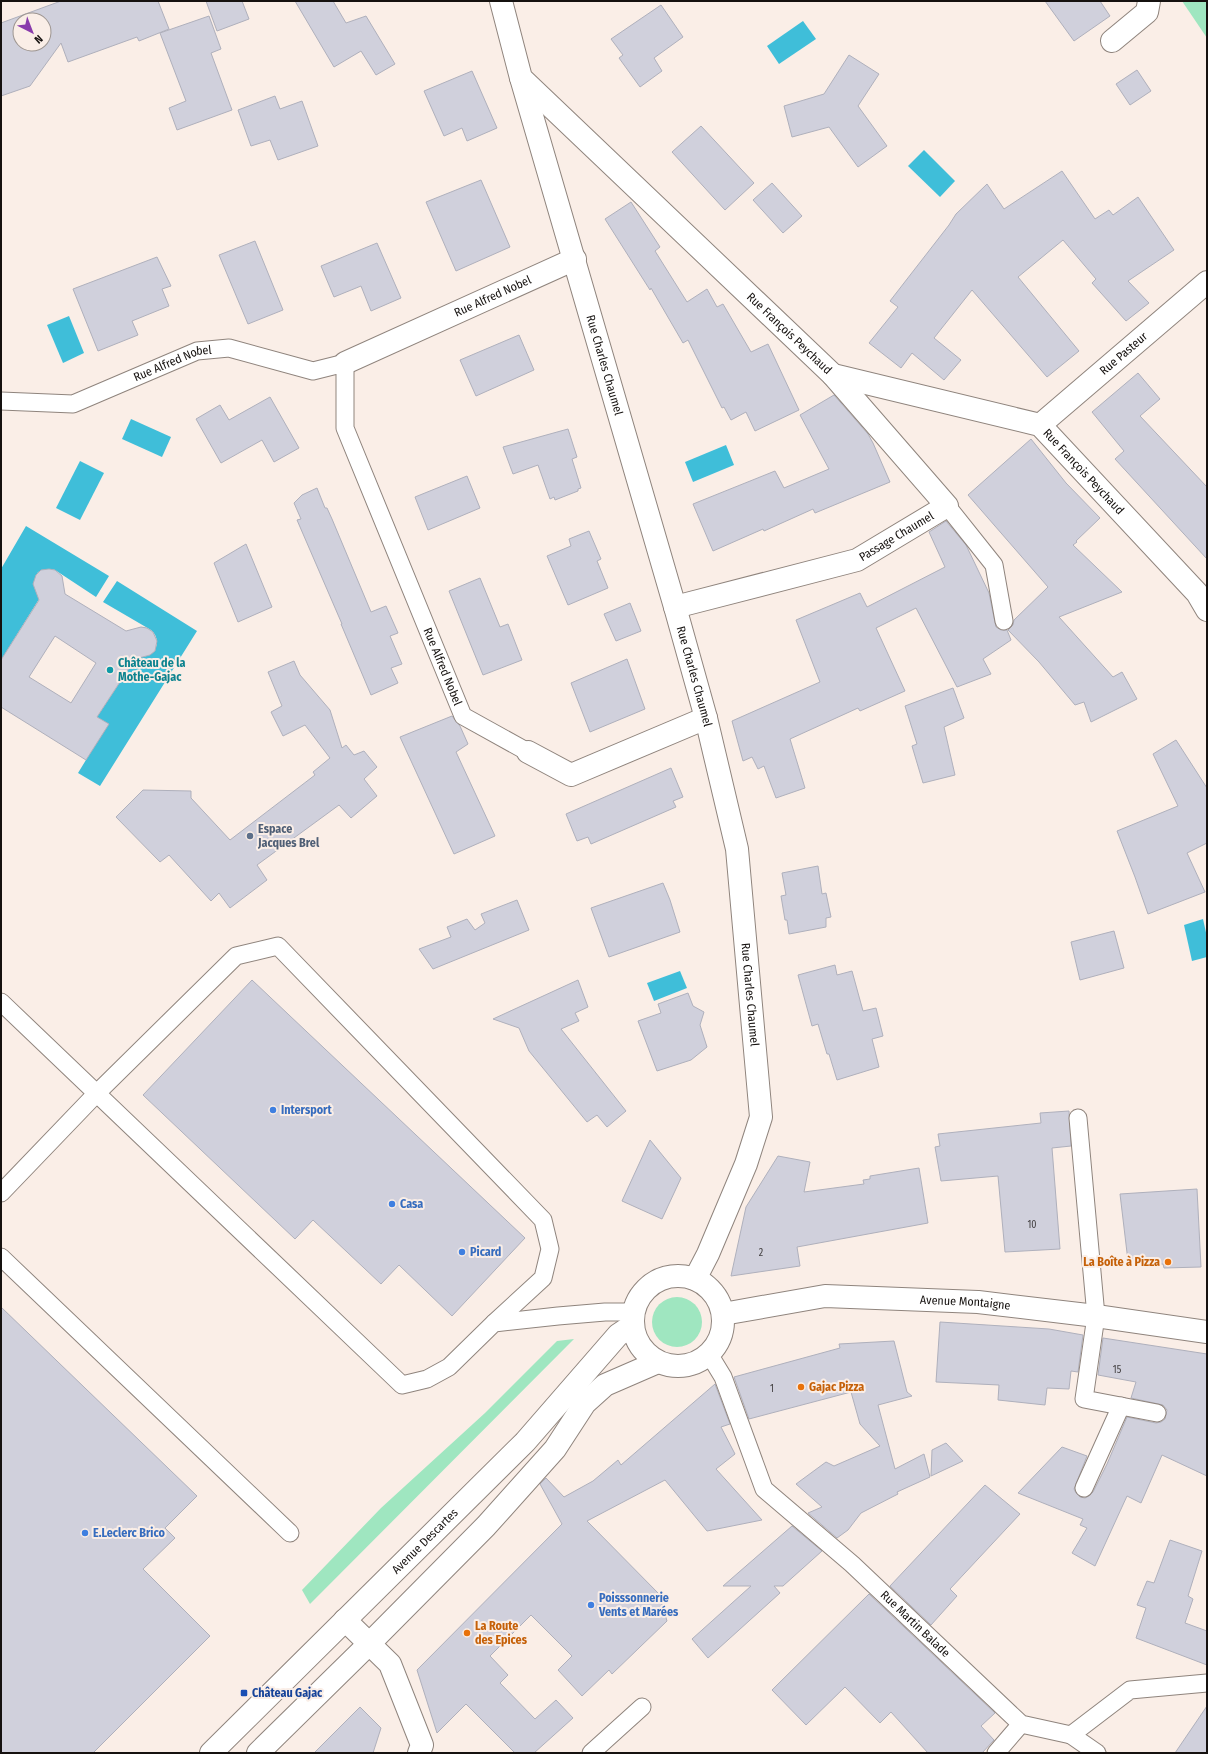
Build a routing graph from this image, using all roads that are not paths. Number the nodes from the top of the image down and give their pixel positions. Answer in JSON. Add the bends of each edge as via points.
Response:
{"nodes":[{"id":1,"x":501,"y":1,"type":"edge"},
{"id":2,"x":1149,"y":1,"type":"edge"},
{"id":3,"x":1112,"y":41,"type":"dead end"},
{"id":4,"x":521,"y":78,"type":"junction"},
{"id":5,"x":575,"y":259,"type":"junction"},
{"id":6,"x":1207,"y":282,"type":"edge"},
{"id":7,"x":345,"y":363,"type":"junction"},
{"id":8,"x":833,"y":375,"type":"junction"},
{"id":9,"x":1,"y":401,"type":"edge"},
{"id":10,"x":1040,"y":426,"type":"junction"},
{"id":11,"x":948,"y":506,"type":"junction"},
{"id":12,"x":1204,"y":596,"type":"edge"},
{"id":13,"x":675,"y":607,"type":"junction"},
{"id":14,"x":1004,"y":621,"type":"dead end"},
{"id":15,"x":706,"y":718,"type":"junction"},
{"id":16,"x":528,"y":752,"type":"joint"},
{"id":17,"x":1,"y":1002,"type":"edge"},
{"id":18,"x":97,"y":1093,"type":"junction"},
{"id":19,"x":1078,"y":1118,"type":"dead end"},
{"id":20,"x":1,"y":1193,"type":"edge"},
{"id":21,"x":1,"y":1257,"type":"edge"},
{"id":22,"x":695,"y":1279,"type":"junction"},
{"id":23,"x":723,"y":1314,"type":"junction"},
{"id":24,"x":1096,"y":1316,"type":"junction"},
{"id":25,"x":634,"y":1319,"type":"junction"},
{"id":26,"x":494,"y":1323,"type":"junction"},
{"id":27,"x":1207,"y":1332,"type":"edge"},
{"id":28,"x":709,"y":1354,"type":"junction"},
{"id":29,"x":658,"y":1362,"type":"junction"},
{"id":30,"x":1121,"y":1406,"type":"junction"},
{"id":31,"x":1157,"y":1413,"type":"dead end"},
{"id":32,"x":1084,"y":1488,"type":"dead end"},
{"id":33,"x":290,"y":1533,"type":"dead end"},
{"id":34,"x":345,"y":1620,"type":"junction"},
{"id":35,"x":370,"y":1644,"type":"junction"},
{"id":36,"x":1207,"y":1683,"type":"edge"},
{"id":37,"x":642,"y":1707,"type":"dead end"},
{"id":38,"x":1021,"y":1724,"type":"junction"},
{"id":39,"x":1071,"y":1736,"type":"junction"},
{"id":40,"x":422,"y":1750,"type":"edge"},
{"id":41,"x":211,"y":1753,"type":"edge"},
{"id":42,"x":258,"y":1753,"type":"edge"},
{"id":43,"x":591,"y":1753,"type":"edge"},
{"id":44,"x":996,"y":1753,"type":"edge"},
{"id":45,"x":1096,"y":1753,"type":"edge"}],
"edges":[{"from":1,"to":4,"type":"street"},
{"from":2,"to":3,"type":"street","via":[[1147,12]]},
{"from":4,"to":5,"type":"street","name":"Rue Charles Chaumel"},
{"from":4,"to":8,"type":"street","name":"Rue François Peychaud"},
{"from":5,"to":7,"type":"street","name":"Rue Alfred Nobel"},
{"from":5,"to":13,"type":"street","name":"Rue Charles Chaumel"},
{"from":6,"to":10,"type":"street","name":"Rue Pasteur"},
{"from":7,"to":9,"type":"lane","name":"Rue Alfred Nobel","via":[[313,371],[230,348],[197,351],[73,404]]},
{"from":7,"to":16,"type":"lane","name":"Rue Alfred Nobel","via":[[345,428],[463,716]]},
{"from":8,"to":10,"type":"street","name":"Rue François Peychaud"},
{"from":8,"to":11,"type":"street","name":"Passage Chaumel"},
{"from":10,"to":12,"type":"street","name":"Rue François Peychaud"},
{"from":11,"to":13,"type":"street","name":"Passage Chaumel","via":[[857,560]]},
{"from":11,"to":14,"type":"lane","via":[[994,565]]},
{"from":13,"to":15,"type":"street","name":"Rue Charles Chaumel"},
{"from":15,"to":16,"type":"street","name":"Rue Alfred Nobel","via":[[571,775]]},
{"from":15,"to":22,"type":"street","name":"Rue Charles Chaumel","via":[[737,849],[761,1117],[746,1164]]},
{"from":17,"to":18,"type":"lane"},
{"from":18,"to":20,"type":"lane"},
{"from":18,"to":26,"type":"lane","via":[[402,1385],[427,1379],[449,1367]]},
{"from":18,"to":26,"type":"lane","via":[[236,956],[278,946],[543,1220],[550,1249],[543,1278]]},
{"from":19,"to":24,"type":"lane"},
{"from":21,"to":33,"type":"lane"},
{"from":22,"to":23,"type":"street","via":[[712,1291]]},
{"from":22,"to":25,"type":"street","via":[[676,1276],[651,1285],[642,1295]]},
{"from":23,"to":24,"type":"street","name":"Avenue Montaigne","via":[[825,1296],[978,1302]]},
{"from":23,"to":28,"type":"street","via":[[721,1336]]},
{"from":24,"to":27,"type":"street","name":"Avenue Montaigne"},
{"from":24,"to":30,"type":"lane","via":[[1084,1399]]},
{"from":25,"to":26,"type":"lane","via":[[605,1312]]},
{"from":25,"to":29,"type":"street","via":[[636,1337],[641,1347]]},
{"from":25,"to":34,"type":"street","name":"Avenue Descartes","via":[[525,1442]]},
{"from":28,"to":29,"type":"street","via":[[700,1360],[679,1366]]},
{"from":28,"to":38,"type":"lane","name":"Rue Martin Balade","via":[[723,1377],[764,1489],[852,1564]]},
{"from":29,"to":35,"type":"street","via":[[605,1385],[585,1403],[555,1449],[486,1526]]},
{"from":30,"to":31,"type":"lane"},
{"from":30,"to":32,"type":"lane"},
{"from":34,"to":35,"type":"street"},
{"from":34,"to":41,"type":"street","name":"Avenue Descartes"},
{"from":35,"to":40,"type":"street","via":[[390,1664]]},
{"from":35,"to":42,"type":"street"},
{"from":36,"to":39,"type":"lane","via":[[1130,1690]]},
{"from":37,"to":43,"type":"lane"},
{"from":38,"to":39,"type":"lane","name":"Rue Martin Balade"},
{"from":38,"to":44,"type":"lane"},
{"from":39,"to":45,"type":"lane"}]}
